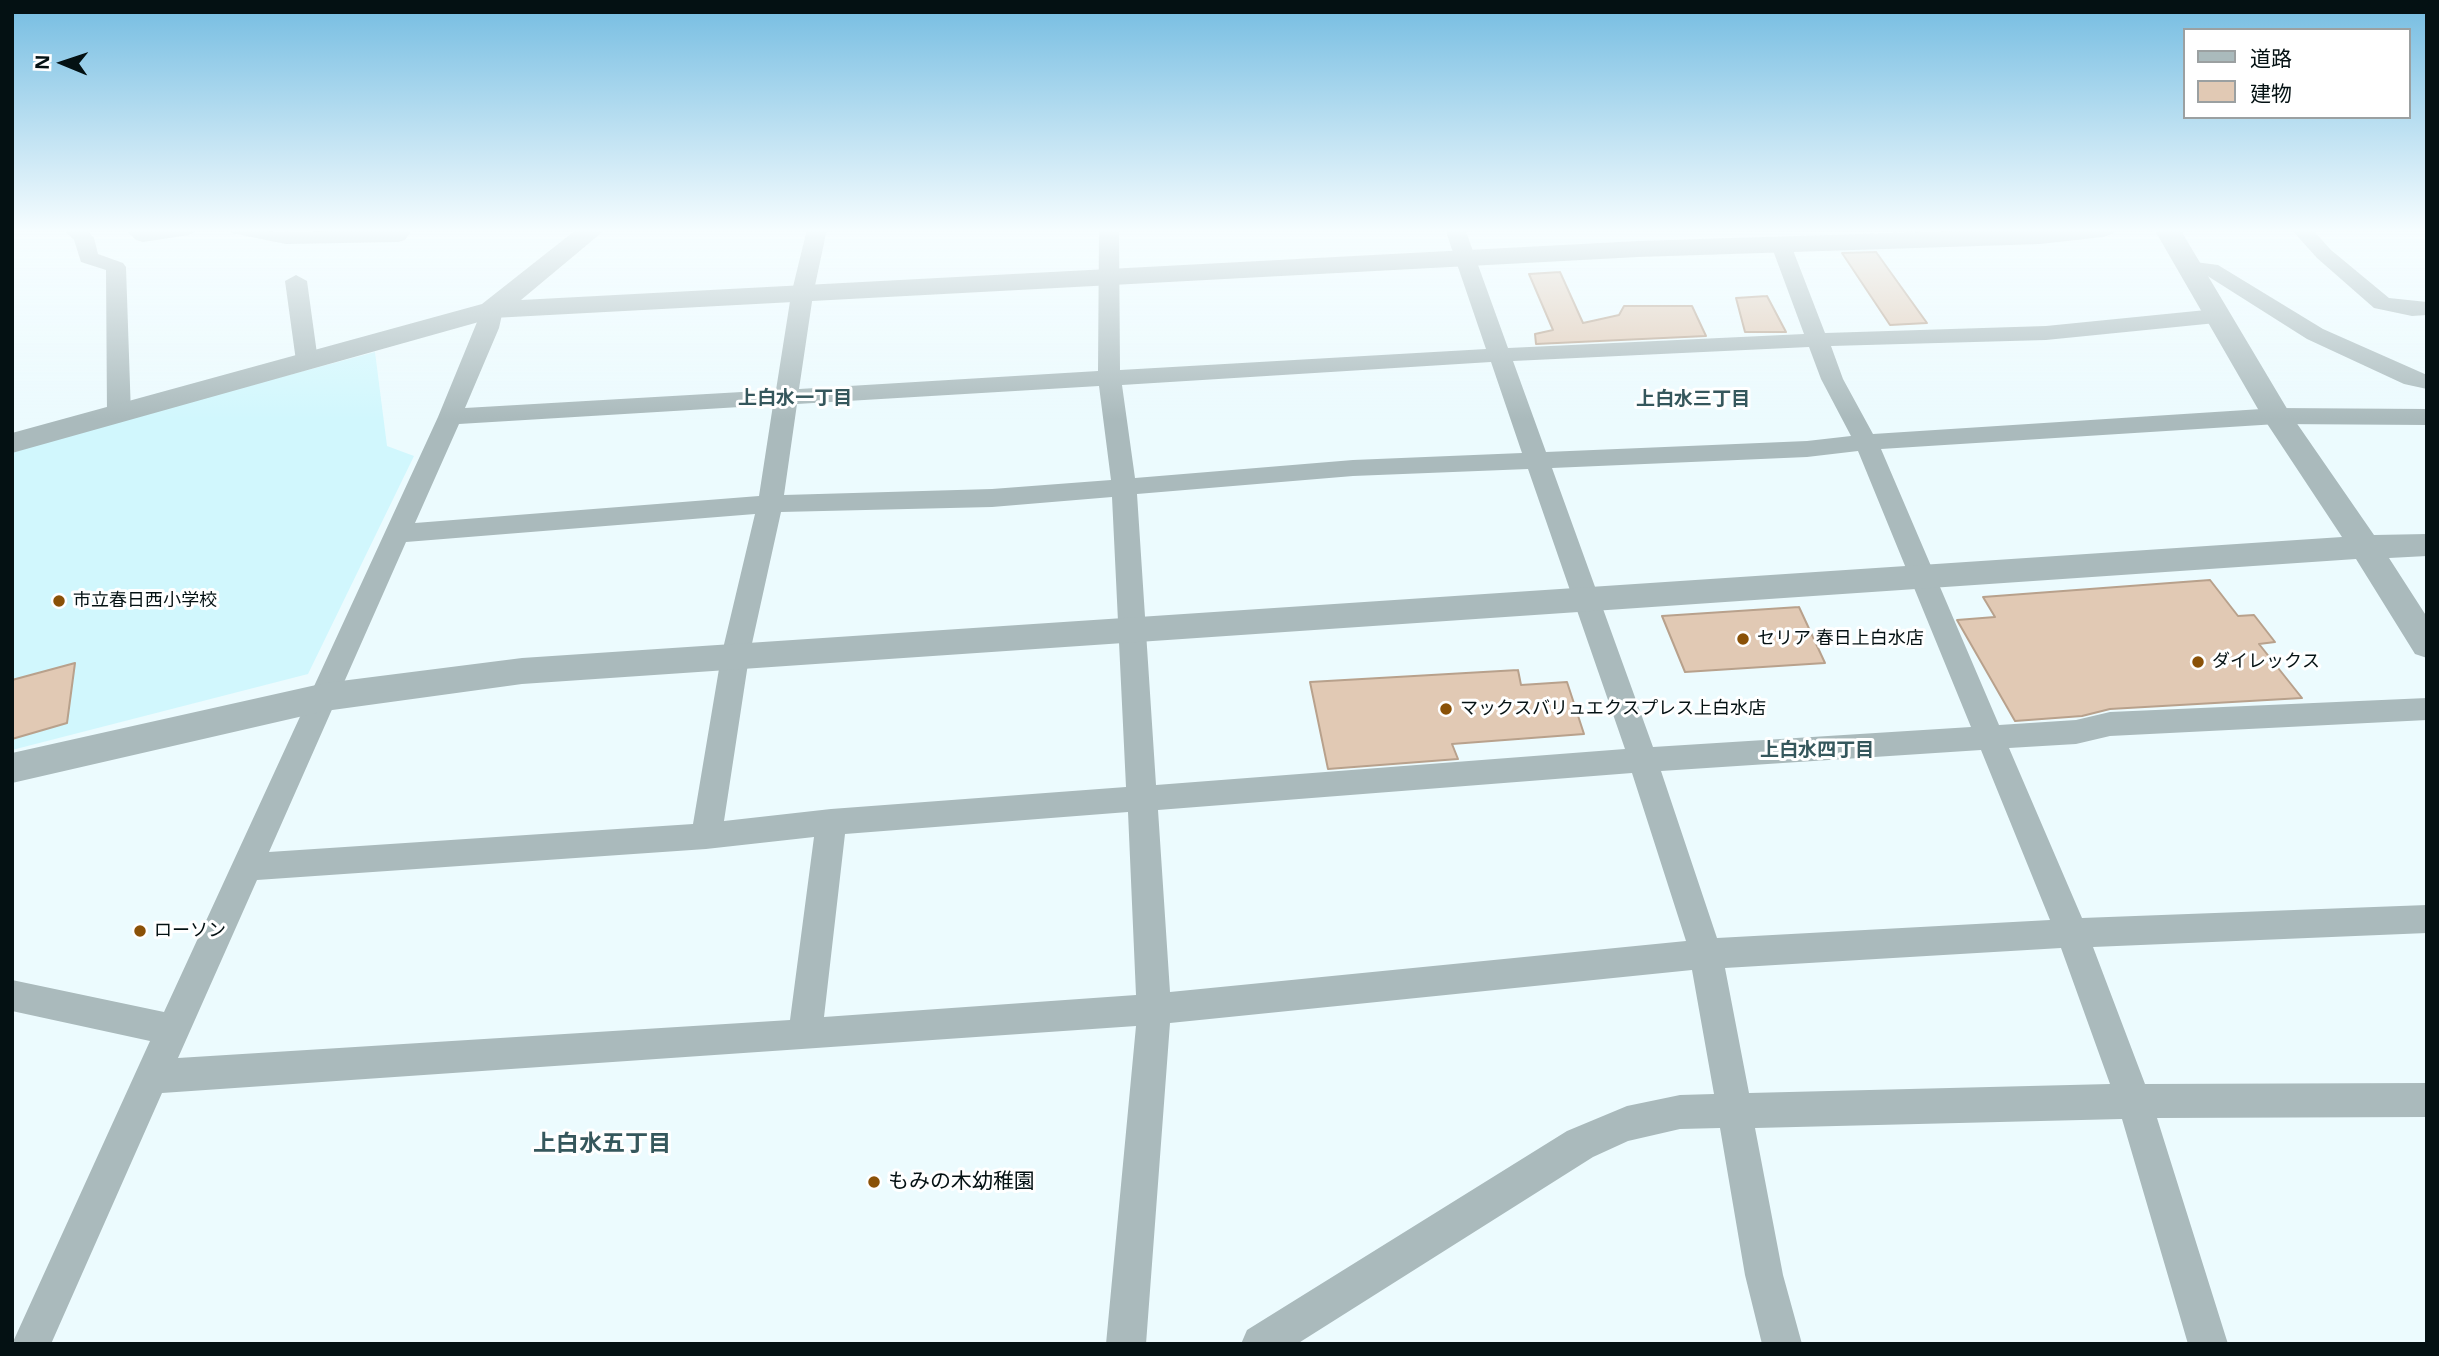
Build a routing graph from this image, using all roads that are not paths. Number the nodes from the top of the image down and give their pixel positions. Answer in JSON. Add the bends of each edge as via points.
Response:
{"nodes":[{"id":1,"x":117,"y":292,"type":"edge"},
{"id":2,"x":298,"y":292,"type":"edge"},
{"id":3,"x":514,"y":292,"type":"edge"},
{"id":4,"x":851,"y":292,"type":"edge"},
{"id":5,"x":1110,"y":292,"type":"edge"},
{"id":6,"x":1475,"y":292,"type":"edge"},
{"id":7,"x":1806,"y":292,"type":"edge"},
{"id":8,"x":2202,"y":292,"type":"edge"},
{"id":9,"x":2248,"y":292,"type":"edge"},
{"id":10,"x":2369,"y":292,"type":"edge"},
{"id":11,"x":802,"y":295,"type":"junction"},
{"id":12,"x":2427,"y":308,"type":"edge"},
{"id":13,"x":492,"y":310,"type":"junction"},
{"id":14,"x":2216,"y":316,"type":"junction"},
{"id":15,"x":1820,"y":340,"type":"junction"},
{"id":16,"x":1497,"y":355,"type":"junction"},
{"id":17,"x":307,"y":360,"type":"junction"},
{"id":18,"x":1109,"y":376,"type":"junction"},
{"id":19,"x":2427,"y":382,"type":"edge"},
{"id":20,"x":788,"y":396,"type":"junction"},
{"id":21,"x":120,"y":415,"type":"junction"},
{"id":22,"x":2277,"y":416,"type":"junction"},
{"id":23,"x":450,"y":417,"type":"junction"},
{"id":24,"x":2427,"y":417,"type":"edge"},
{"id":25,"x":1866,"y":442,"type":"junction"},
{"id":26,"x":12,"y":443,"type":"edge"},
{"id":27,"x":1537,"y":459,"type":"junction"},
{"id":28,"x":1124,"y":486,"type":"junction"},
{"id":29,"x":770,"y":504,"type":"junction"},
{"id":30,"x":396,"y":534,"type":"junction"},
{"id":31,"x":2427,"y":545,"type":"edge"},
{"id":32,"x":2365,"y":547,"type":"junction"},
{"id":33,"x":1923,"y":575,"type":"junction"},
{"id":34,"x":1584,"y":598,"type":"junction"},
{"id":35,"x":1130,"y":628,"type":"junction"},
{"id":36,"x":2427,"y":645,"type":"edge"},
{"id":37,"x":735,"y":657,"type":"junction"},
{"id":38,"x":324,"y":697,"type":"junction"},
{"id":39,"x":2427,"y":709,"type":"edge"},
{"id":40,"x":1990,"y":736,"type":"junction"},
{"id":41,"x":1643,"y":761,"type":"junction"},
{"id":42,"x":12,"y":768,"type":"edge"},
{"id":43,"x":1143,"y":799,"type":"junction"},
{"id":44,"x":831,"y":822,"type":"junction"},
{"id":45,"x":706,"y":836,"type":"junction"},
{"id":46,"x":245,"y":867,"type":"junction"},
{"id":47,"x":2427,"y":919,"type":"edge"},
{"id":48,"x":2072,"y":933,"type":"junction"},
{"id":49,"x":1706,"y":954,"type":"junction"},
{"id":50,"x":12,"y":995,"type":"edge"},
{"id":51,"x":1154,"y":1009,"type":"junction"},
{"id":52,"x":174,"y":1030,"type":"junction"},
{"id":53,"x":805,"y":1035,"type":"junction"},
{"id":54,"x":151,"y":1077,"type":"junction"},
{"id":55,"x":2427,"y":1100,"type":"edge"},
{"id":56,"x":2134,"y":1101,"type":"junction"},
{"id":57,"x":1735,"y":1110,"type":"junction"},
{"id":58,"x":32,"y":1344,"type":"edge"},
{"id":59,"x":1126,"y":1344,"type":"edge"},
{"id":60,"x":1261,"y":1344,"type":"edge"},
{"id":61,"x":1782,"y":1344,"type":"edge"},
{"id":62,"x":2208,"y":1344,"type":"edge"}],
"edges":[{"from":1,"to":21,"type":"street"},
{"from":2,"to":17,"type":"street"},
{"from":3,"to":13,"type":"street"},
{"from":4,"to":11,"type":"street"},
{"from":5,"to":18,"type":"street"},
{"from":6,"to":16,"type":"street"},
{"from":7,"to":15,"type":"street"},
{"from":8,"to":14,"type":"street"},
{"from":9,"to":19,"type":"street","via":[[2315,334]]},
{"from":10,"to":12,"type":"street","via":[[2382,303]]},
{"from":11,"to":13,"type":"street"},
{"from":11,"to":20,"type":"street"},
{"from":13,"to":17,"type":"street"},
{"from":13,"to":23,"type":"street"},
{"from":14,"to":15,"type":"street","via":[[2046,333]]},
{"from":14,"to":22,"type":"street"},
{"from":15,"to":16,"type":"street"},
{"from":15,"to":25,"type":"street","via":[[1832,379]]},
{"from":16,"to":18,"type":"street"},
{"from":16,"to":27,"type":"street"},
{"from":17,"to":21,"type":"street"},
{"from":18,"to":20,"type":"street"},
{"from":18,"to":28,"type":"street"},
{"from":20,"to":23,"type":"street"},
{"from":20,"to":29,"type":"street"},
{"from":21,"to":26,"type":"street"},
{"from":22,"to":24,"type":"street"},
{"from":22,"to":25,"type":"street"},
{"from":22,"to":32,"type":"street"},
{"from":23,"to":30,"type":"street"},
{"from":25,"to":27,"type":"street","via":[[1807,449]]},
{"from":25,"to":33,"type":"street"},
{"from":27,"to":28,"type":"street"},
{"from":27,"to":34,"type":"street"},
{"from":28,"to":29,"type":"street","via":[[992,498]]},
{"from":28,"to":35,"type":"street"},
{"from":29,"to":30,"type":"street"},
{"from":29,"to":37,"type":"street"},
{"from":30,"to":38,"type":"street"},
{"from":31,"to":32,"type":"street"},
{"from":32,"to":33,"type":"street"},
{"from":32,"to":36,"type":"street"},
{"from":33,"to":34,"type":"street"},
{"from":33,"to":40,"type":"street"},
{"from":34,"to":35,"type":"street"},
{"from":34,"to":41,"type":"street"},
{"from":35,"to":37,"type":"street"},
{"from":35,"to":43,"type":"street"},
{"from":37,"to":38,"type":"street","via":[[522,671]]},
{"from":37,"to":45,"type":"street"},
{"from":38,"to":42,"type":"street"},
{"from":38,"to":46,"type":"street"},
{"from":39,"to":40,"type":"street","via":[[2124,723],[2076,732]]},
{"from":40,"to":41,"type":"street"},
{"from":40,"to":48,"type":"street"},
{"from":41,"to":43,"type":"street"},
{"from":41,"to":49,"type":"street"},
{"from":43,"to":44,"type":"street"},
{"from":43,"to":51,"type":"street"},
{"from":44,"to":45,"type":"street"},
{"from":44,"to":53,"type":"street"},
{"from":45,"to":46,"type":"street"},
{"from":46,"to":52,"type":"street"},
{"from":47,"to":48,"type":"street"},
{"from":48,"to":49,"type":"street"},
{"from":48,"to":56,"type":"street"},
{"from":49,"to":51,"type":"street"},
{"from":49,"to":57,"type":"street"},
{"from":50,"to":52,"type":"street"},
{"from":51,"to":53,"type":"street"},
{"from":51,"to":59,"type":"street"},
{"from":52,"to":54,"type":"street"},
{"from":53,"to":54,"type":"street"},
{"from":54,"to":58,"type":"street"},
{"from":55,"to":56,"type":"street"},
{"from":56,"to":57,"type":"street"},
{"from":56,"to":62,"type":"street"},
{"from":57,"to":60,"type":"street","via":[[1680,1112],[1627,1124],[1580,1144]]},
{"from":57,"to":61,"type":"street","via":[[1764,1275]]}]}
